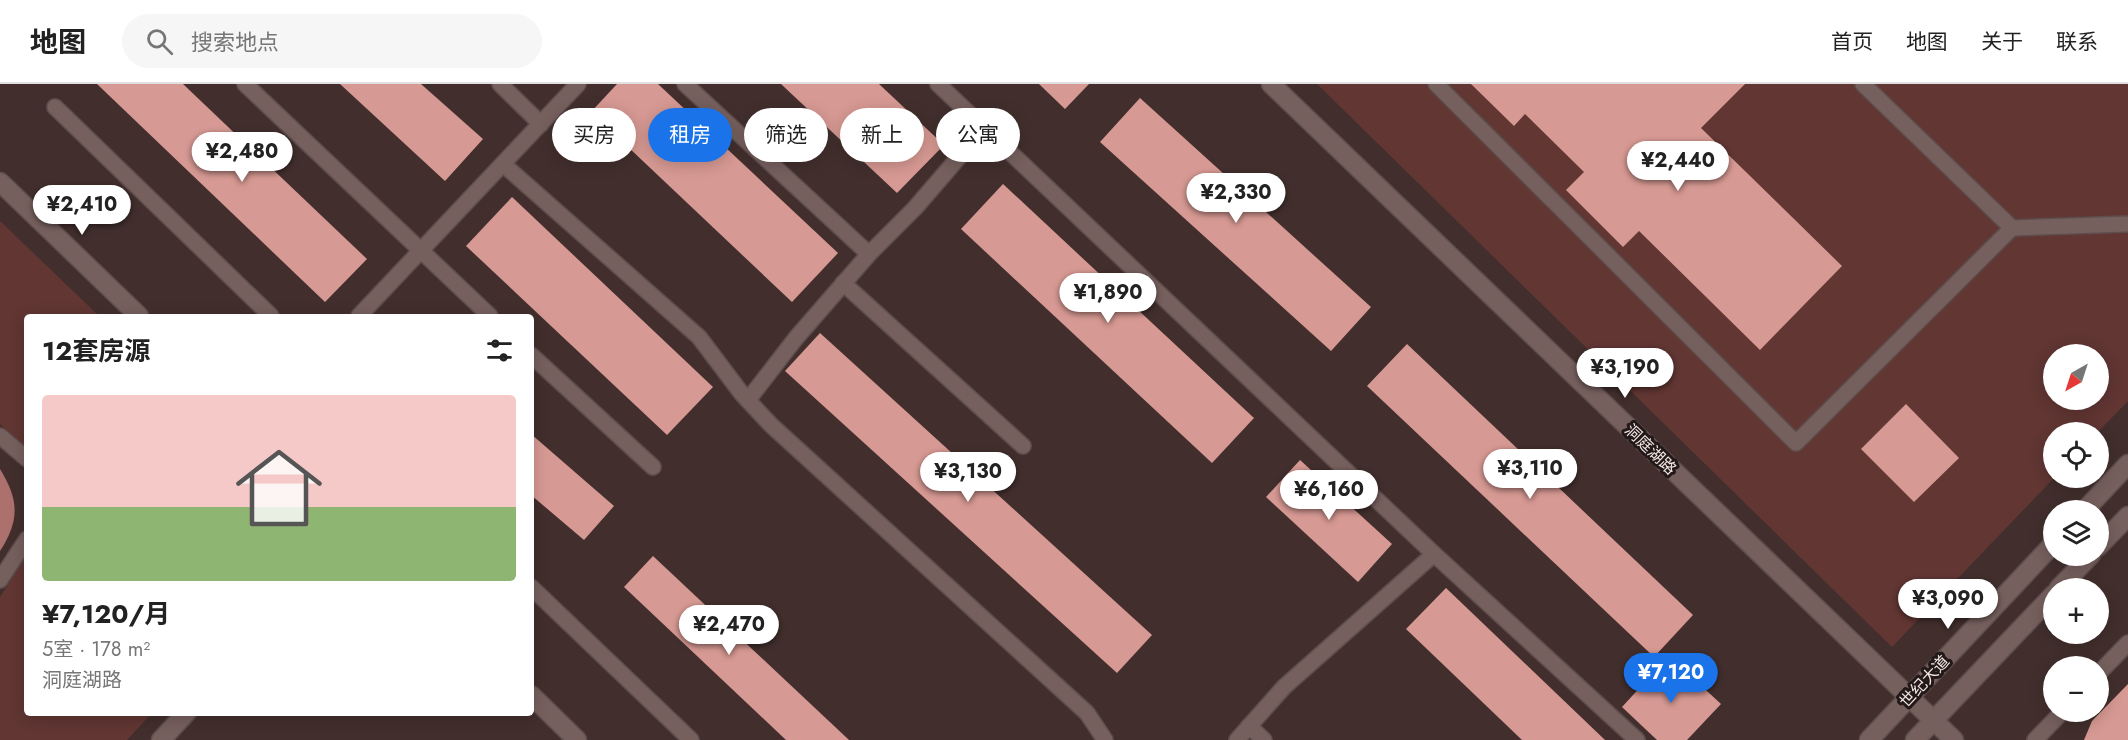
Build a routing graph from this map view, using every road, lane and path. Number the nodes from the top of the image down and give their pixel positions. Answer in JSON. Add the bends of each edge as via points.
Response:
{"nodes":[{"id":1,"x":245,"y":84,"type":"edge"},
{"id":2,"x":500,"y":84,"type":"edge"},
{"id":3,"x":578,"y":84,"type":"edge"},
{"id":4,"x":685,"y":84,"type":"edge"},
{"id":5,"x":938,"y":84,"type":"edge"},
{"id":6,"x":1270,"y":84,"type":"edge"},
{"id":7,"x":1436,"y":84,"type":"edge"},
{"id":8,"x":1863,"y":84,"type":"edge"},
{"id":9,"x":55,"y":107,"type":"dead end"},
{"id":10,"x":963,"y":108,"type":"edge"},
{"id":11,"x":541,"y":124,"type":"junction"},
{"id":12,"x":955,"y":162,"type":"edge"},
{"id":13,"x":1020,"y":162,"type":"edge"},
{"id":14,"x":503,"y":164,"type":"junction"},
{"id":15,"x":0,"y":182,"type":"edge"},
{"id":16,"x":2128,"y":224,"type":"edge"},
{"id":17,"x":2012,"y":228,"type":"junction"},
{"id":18,"x":420,"y":252,"type":"junction"},
{"id":19,"x":869,"y":254,"type":"junction"},
{"id":20,"x":843,"y":283,"type":"junction"},
{"id":21,"x":137,"y":314,"type":"edge"},
{"id":22,"x":269,"y":314,"type":"edge"},
{"id":23,"x":361,"y":314,"type":"edge"},
{"id":24,"x":488,"y":314,"type":"edge"},
{"id":25,"x":534,"y":358,"type":"edge"},
{"id":26,"x":748,"y":400,"type":"junction"},
{"id":27,"x":0,"y":436,"type":"edge"},
{"id":28,"x":1023,"y":446,"type":"dead end"},
{"id":29,"x":24,"y":456,"type":"edge"},
{"id":30,"x":2128,"y":464,"type":"edge"},
{"id":31,"x":653,"y":467,"type":"dead end"},
{"id":32,"x":2094,"y":500,"type":"edge"},
{"id":33,"x":2128,"y":516,"type":"edge"},
{"id":34,"x":2109,"y":536,"type":"edge"},
{"id":35,"x":24,"y":544,"type":"edge"},
{"id":36,"x":1434,"y":554,"type":"junction"},
{"id":37,"x":2043,"y":555,"type":"edge"},
{"id":38,"x":2081,"y":566,"type":"edge"},
{"id":39,"x":2069,"y":578,"type":"edge"},
{"id":40,"x":0,"y":580,"type":"edge"},
{"id":41,"x":534,"y":590,"type":"edge"},
{"id":42,"x":2043,"y":606,"type":"edge"},
{"id":43,"x":2128,"y":643,"type":"edge"},
{"id":44,"x":2109,"y":663,"type":"edge"},
{"id":45,"x":1910,"y":697,"type":"junction"},
{"id":46,"x":534,"y":698,"type":"edge"},
{"id":47,"x":183,"y":716,"type":"edge"},
{"id":48,"x":1934,"y":721,"type":"junction"},
{"id":49,"x":2052,"y":722,"type":"edge"},
{"id":50,"x":1249,"y":726,"type":"junction"},
{"id":51,"x":161,"y":740,"type":"edge"},
{"id":52,"x":576,"y":740,"type":"edge"},
{"id":53,"x":691,"y":740,"type":"edge"},
{"id":54,"x":1105,"y":740,"type":"edge"},
{"id":55,"x":1237,"y":740,"type":"edge"},
{"id":56,"x":1263,"y":740,"type":"edge"},
{"id":57,"x":1637,"y":740,"type":"edge"},
{"id":58,"x":1869,"y":740,"type":"edge"},
{"id":59,"x":1915,"y":740,"type":"edge"},
{"id":60,"x":1954,"y":740,"type":"edge"},
{"id":61,"x":2035,"y":740,"type":"edge"}],
"edges":[{"from":1,"to":18,"type":"lane"},
{"from":2,"to":11,"type":"lane"},
{"from":3,"to":11,"type":"lane"},
{"from":4,"to":19,"type":"lane"},
{"from":5,"to":10,"type":"lane"},
{"from":6,"to":45,"type":"street","name":"洞庭湖路"},
{"from":7,"to":17,"type":"lane","via":[[1796,443]]},
{"from":8,"to":17,"type":"lane"},
{"from":9,"to":22,"type":"lane"},
{"from":11,"to":14,"type":"lane"},
{"from":12,"to":19,"type":"lane"},
{"from":13,"to":36,"type":"lane"},
{"from":14,"to":18,"type":"lane"},
{"from":14,"to":26,"type":"lane","via":[[699,337]]},
{"from":15,"to":21,"type":"street"},
{"from":16,"to":17,"type":"lane"},
{"from":18,"to":23,"type":"lane"},
{"from":18,"to":24,"type":"lane"},
{"from":19,"to":20,"type":"lane"},
{"from":20,"to":26,"type":"lane"},
{"from":20,"to":28,"type":"lane"},
{"from":25,"to":31,"type":"lane"},
{"from":26,"to":54,"type":"lane","via":[[1087,713]]},
{"from":27,"to":29,"type":"lane"},
{"from":30,"to":32,"type":"street"},
{"from":33,"to":34,"type":"street"},
{"from":35,"to":40,"type":"lane"},
{"from":36,"to":50,"type":"lane","via":[[1284,687]]},
{"from":36,"to":57,"type":"lane"},
{"from":37,"to":45,"type":"street","name":"世纪大道"},
{"from":38,"to":39,"type":"street"},
{"from":41,"to":53,"type":"lane"},
{"from":42,"to":48,"type":"street","name":"世纪大道"},
{"from":43,"to":44,"type":"lane"},
{"from":45,"to":48,"type":"street","name":"洞庭湖路"},
{"from":45,"to":58,"type":"street","name":"世纪大道"},
{"from":46,"to":52,"type":"street"},
{"from":47,"to":51,"type":"street"},
{"from":48,"to":59,"type":"street","name":"世纪大道"},
{"from":48,"to":60,"type":"street","name":"洞庭湖路"},
{"from":49,"to":61,"type":"lane"},
{"from":50,"to":55,"type":"lane"},
{"from":50,"to":56,"type":"lane"}]}
